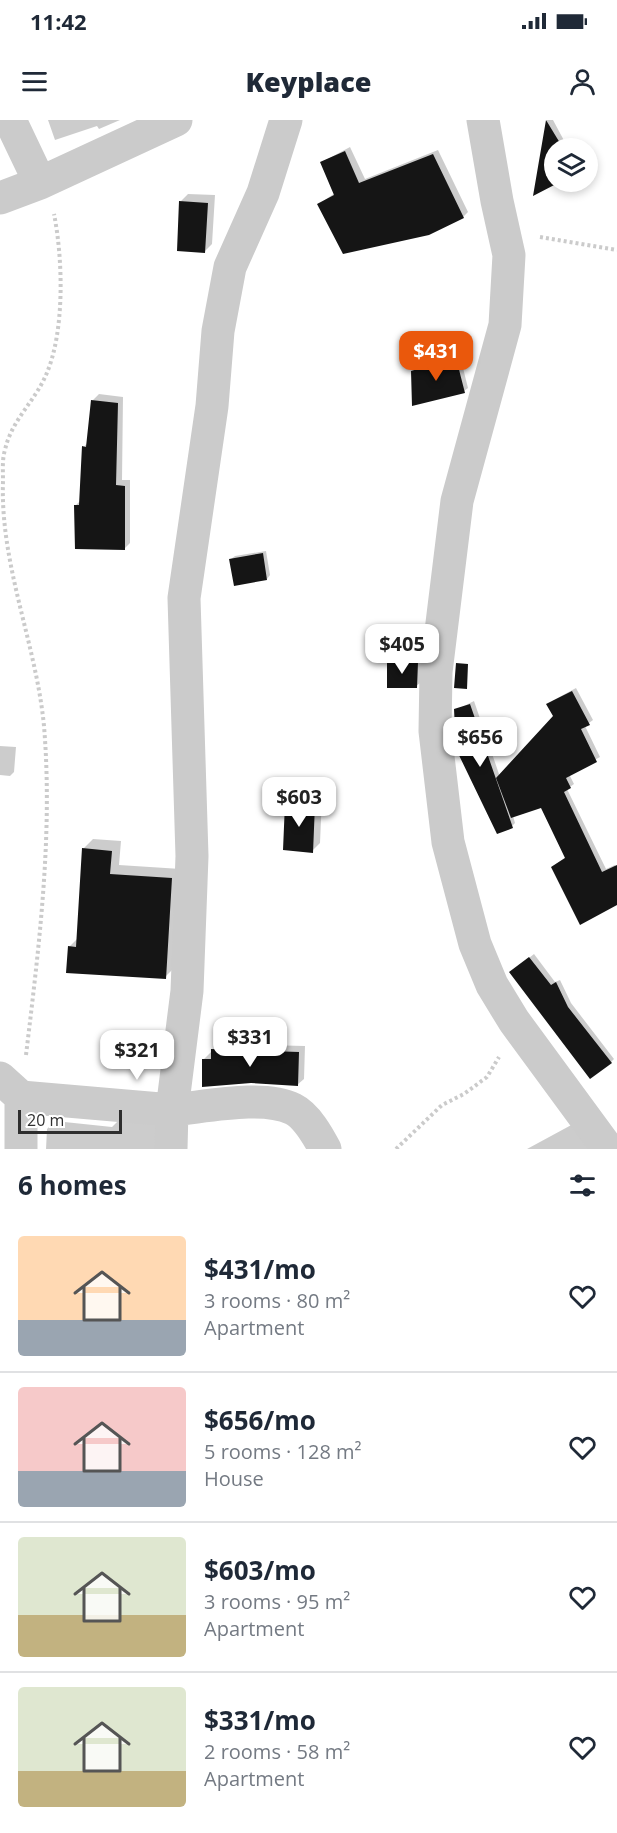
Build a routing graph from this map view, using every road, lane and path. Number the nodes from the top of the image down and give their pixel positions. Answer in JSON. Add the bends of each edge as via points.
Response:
{"nodes":[{"id":1,"x":10,"y":120,"type":"edge"},
{"id":2,"x":176,"y":120,"type":"edge"},
{"id":3,"x":286,"y":120,"type":"edge"},
{"id":4,"x":483,"y":120,"type":"edge"},
{"id":5,"x":40,"y":183,"type":"junction"},
{"id":6,"x":0,"y":198,"type":"edge"},
{"id":7,"x":503,"y":232,"type":"junction"},
{"id":8,"x":617,"y":249,"type":"edge"},
{"id":9,"x":0,"y":478,"type":"edge"},
{"id":10,"x":3,"y":483,"type":"junction"},
{"id":11,"x":514,"y":1021,"type":"junction"},
{"id":12,"x":10,"y":1088,"type":"edge"},
{"id":13,"x":172,"y":1110,"type":"junction"},
{"id":14,"x":21,"y":1149,"type":"edge"},
{"id":15,"x":171,"y":1149,"type":"edge"},
{"id":16,"x":325,"y":1149,"type":"edge"},
{"id":17,"x":396,"y":1149,"type":"edge"},
{"id":18,"x":608,"y":1149,"type":"edge"}],
"edges":[{"from":1,"to":5,"type":"street"},
{"from":2,"to":5,"type":"street"},
{"from":3,"to":13,"type":"street","via":[[263,193],[230,267],[183,598],[192,856],[187,991]]},
{"from":4,"to":7,"type":"street"},
{"from":5,"to":6,"type":"street"},
{"from":5,"to":10,"type":"path","via":[[52,206],[58,233],[58,327],[46,375],[13,426],[4,450]]},
{"from":7,"to":8,"type":"path"},
{"from":7,"to":11,"type":"street","via":[[509,255],[505,325],[457,501],[436,672],[435,731],[448,842],[475,944],[492,985]]},
{"from":9,"to":10,"type":"path"},
{"from":10,"to":12,"type":"path","via":[[4,533],[44,724],[47,816],[36,976]]},
{"from":11,"to":17,"type":"path","via":[[503,1052],[487,1077],[442,1105]]},
{"from":11,"to":18,"type":"street"},
{"from":12,"to":13,"type":"street"},
{"from":12,"to":14,"type":"street"},
{"from":13,"to":15,"type":"street"},
{"from":13,"to":16,"type":"street","via":[[275,1104],[294,1109],[316,1132]]}]}
